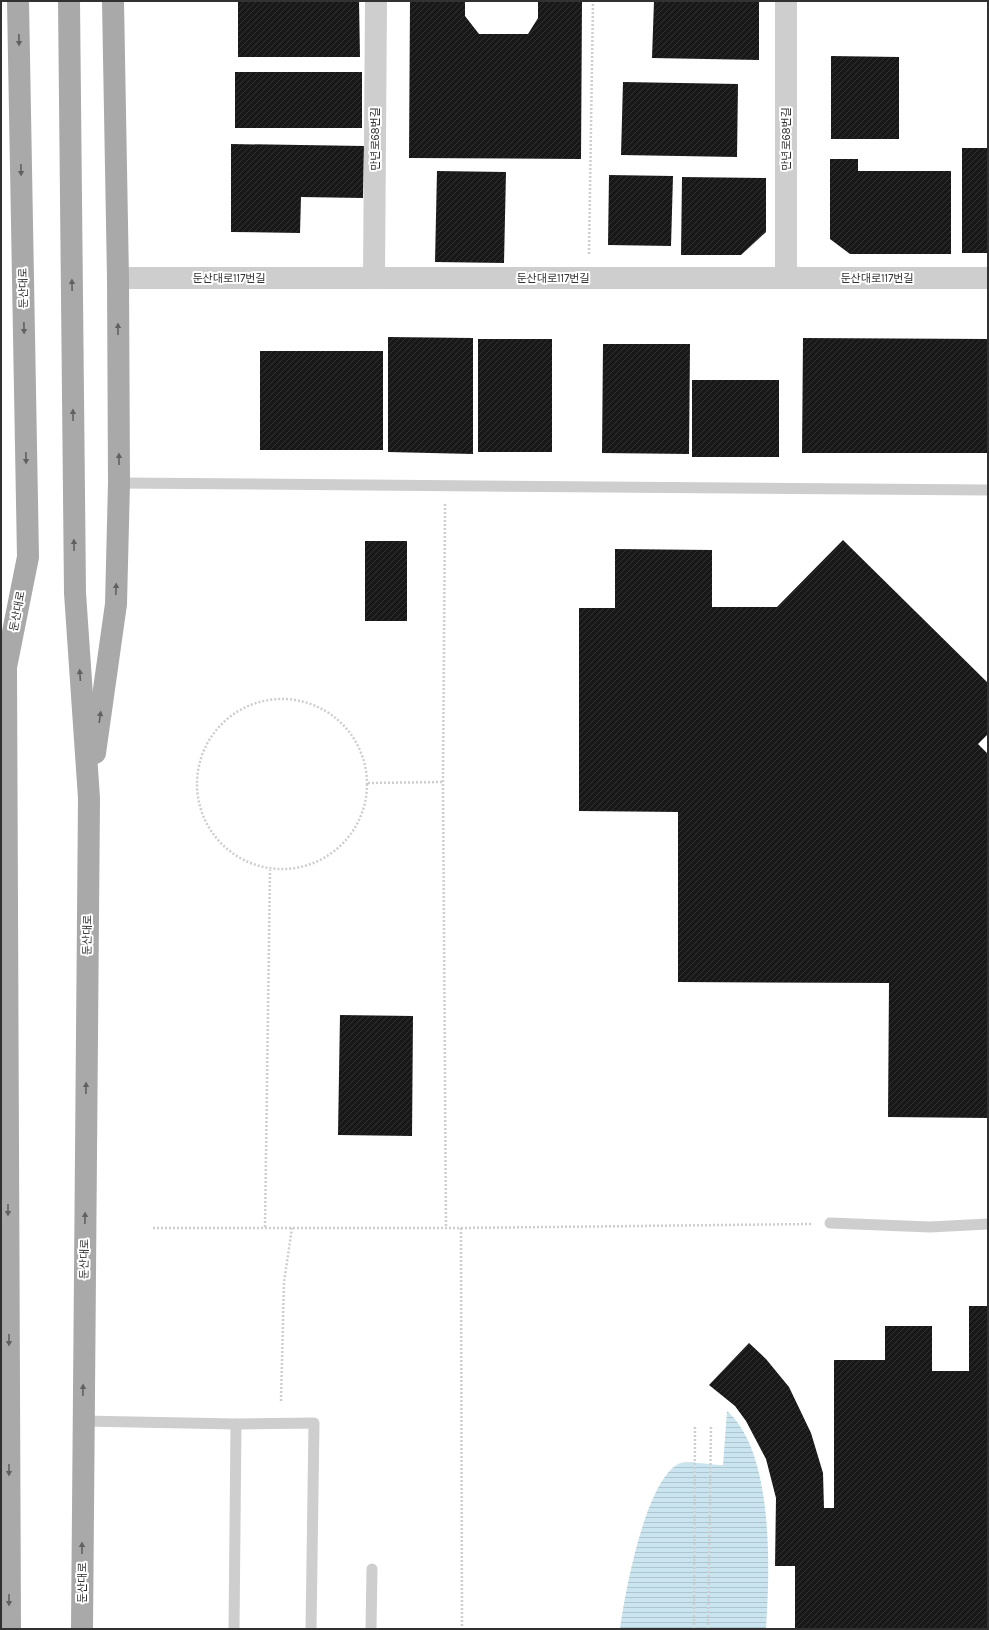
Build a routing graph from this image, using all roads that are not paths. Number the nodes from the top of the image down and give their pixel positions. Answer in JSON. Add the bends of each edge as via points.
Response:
{"nodes":[{"id":1,"x":18,"y":1,"type":"edge"},
{"id":2,"x":69,"y":1,"type":"edge"},
{"id":3,"x":112,"y":1,"type":"edge"},
{"id":4,"x":376,"y":1,"type":"edge"},
{"id":5,"x":786,"y":1,"type":"edge"},
{"id":6,"x":786,"y":277,"type":"junction"},
{"id":7,"x":118,"y":278,"type":"junction"},
{"id":8,"x":374,"y":278,"type":"junction"},
{"id":9,"x":988,"y":278,"type":"edge"},
{"id":10,"x":119,"y":483,"type":"junction"},
{"id":11,"x":988,"y":490,"type":"edge"},
{"id":12,"x":1,"y":646,"type":"edge"},
{"id":13,"x":6,"y":668,"type":"junction"},
{"id":14,"x":89,"y":798,"type":"junction"},
{"id":15,"x":830,"y":1223,"type":"road end"},
{"id":16,"x":988,"y":1224,"type":"edge"},
{"id":17,"x":83,"y":1421,"type":"junction"},
{"id":18,"x":236,"y":1424,"type":"junction"},
{"id":19,"x":372,"y":1569,"type":"dead end"},
{"id":20,"x":10,"y":1629,"type":"edge"},
{"id":21,"x":82,"y":1629,"type":"edge"},
{"id":22,"x":234,"y":1629,"type":"edge"},
{"id":23,"x":311,"y":1629,"type":"edge"},
{"id":24,"x":371,"y":1629,"type":"edge"}],
"edges":[{"from":1,"to":13,"type":"main road","name":"둔산대로","one_way":true,"via":[[28,557]]},
{"from":14,"to":2,"type":"main road","name":"둔산대로","one_way":true,"via":[[75,593]]},
{"from":3,"to":7,"type":"main road"},
{"from":4,"to":8,"type":"street","name":"만년로68번길"},
{"from":5,"to":6,"type":"street","name":"만년로68번길"},
{"from":6,"to":8,"type":"street","name":"둔산대로117번길"},
{"from":6,"to":9,"type":"street","name":"둔산대로117번길"},
{"from":7,"to":8,"type":"street","name":"둔산대로117번길"},
{"from":10,"to":7,"type":"main road","one_way":true},
{"from":10,"to":11,"type":"lane"},
{"from":14,"to":10,"type":"main road","one_way":true,"via":[[116,604]]},
{"from":12,"to":13,"type":"main road"},
{"from":13,"to":20,"type":"main road","name":"둔산대로","one_way":true},
{"from":17,"to":14,"type":"main road","name":"둔산대로","one_way":true},
{"from":15,"to":16,"type":"lane","via":[[930,1227]]},
{"from":17,"to":18,"type":"lane"},
{"from":21,"to":17,"type":"main road","name":"둔산대로","one_way":true},
{"from":18,"to":22,"type":"lane"},
{"from":18,"to":23,"type":"lane","via":[[314,1423]]},
{"from":19,"to":24,"type":"lane"}]}
